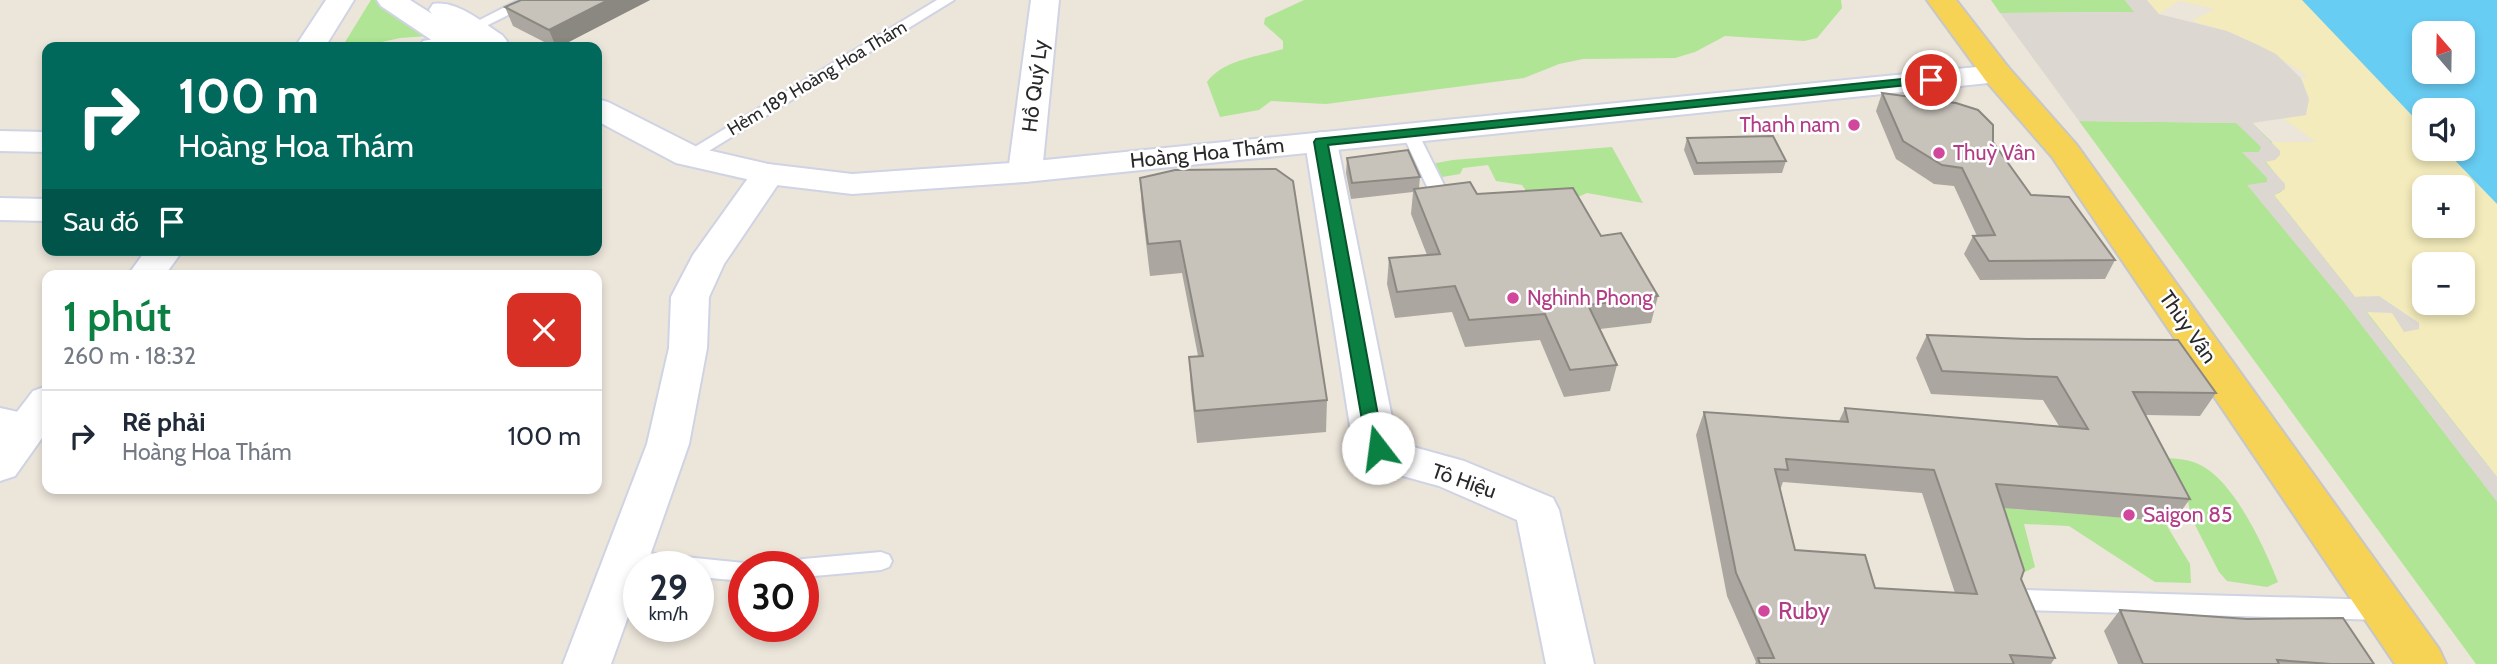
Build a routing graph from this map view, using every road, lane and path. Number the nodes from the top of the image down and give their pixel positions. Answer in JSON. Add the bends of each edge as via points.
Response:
{"nodes":[{"id":1,"x":340,"y":0,"type":"edge"},
{"id":2,"x":391,"y":0,"type":"edge"},
{"id":3,"x":427,"y":0,"type":"edge"},
{"id":4,"x":531,"y":0,"type":"edge"},
{"id":5,"x":947,"y":0,"type":"edge"},
{"id":6,"x":1045,"y":0,"type":"edge"},
{"id":7,"x":1941,"y":0,"type":"edge"},
{"id":8,"x":313,"y":42,"type":"edge"},
{"id":9,"x":460,"y":42,"type":"edge"},
{"id":10,"x":461,"y":42,"type":"edge"},
{"id":11,"x":464,"y":42,"type":"edge"},
{"id":12,"x":1997,"y":74,"type":"junction"},
{"id":13,"x":602,"y":111,"type":"edge"},
{"id":14,"x":1410,"y":133,"type":"junction"},
{"id":15,"x":0,"y":141,"type":"edge"},
{"id":16,"x":42,"y":142,"type":"edge"},
{"id":17,"x":1321,"y":142,"type":"junction"},
{"id":18,"x":688,"y":156,"type":"junction"},
{"id":19,"x":1025,"y":172,"type":"junction"},
{"id":20,"x":768,"y":174,"type":"junction"},
{"id":21,"x":1440,"y":195,"type":"edge"},
{"id":22,"x":0,"y":209,"type":"edge"},
{"id":23,"x":42,"y":210,"type":"edge"},
{"id":24,"x":160,"y":256,"type":"edge"},
{"id":25,"x":150,"y":270,"type":"edge"},
{"id":26,"x":24,"y":417,"type":"edge"},
{"id":27,"x":0,"y":465,"type":"edge"},
{"id":28,"x":629,"y":551,"type":"edge"},
{"id":29,"x":881,"y":561,"type":"dead end"},
{"id":30,"x":819,"y":567,"type":"edge"},
{"id":31,"x":623,"y":568,"type":"edge"},
{"id":32,"x":2021,"y":600,"type":"edge"},
{"id":33,"x":2387,"y":611,"type":"junction"},
{"id":34,"x":587,"y":664,"type":"edge"},
{"id":35,"x":1570,"y":664,"type":"edge"},
{"id":36,"x":2422,"y":664,"type":"edge"}],
"edges":[{"from":1,"to":8,"type":"street"},
{"from":2,"to":9,"type":"street"},
{"from":3,"to":10,"type":"street"},
{"from":4,"to":11,"type":"lane"},
{"from":5,"to":18,"type":"lane","name":"Hẻm 189 Hoàng Hoa Thám"},
{"from":6,"to":19,"type":"street","name":"Hồ Quý Ly"},
{"from":7,"to":12,"type":"main road","name":"Thùy Vân"},
{"from":12,"to":14,"type":"street","name":"Hoàng Hoa Thám"},
{"from":12,"to":33,"type":"main road","name":"Thùy Vân","via":[[2064,151]]},
{"from":13,"to":18,"type":"street","name":"Hoàng Hoa Thám"},
{"from":14,"to":17,"type":"street","name":"Hoàng Hoa Thám"},
{"from":14,"to":21,"type":"lane"},
{"from":15,"to":16,"type":"street"},
{"from":17,"to":19,"type":"street","name":"Hoàng Hoa Thám"},
{"from":17,"to":35,"type":"street","name":"Tô Hiệu","via":[[1378,448],[1407,462],[1460,476],[1537,510]]},
{"from":18,"to":20,"type":"street","name":"Hoàng Hoa Thám"},
{"from":19,"to":20,"type":"street","name":"Hoàng Hoa Thám","via":[[852,184]]},
{"from":20,"to":28,"type":"street","via":[[706,263],[690,297],[682,386],[668,444]]},
{"from":22,"to":23,"type":"street"},
{"from":24,"to":25,"type":"street"},
{"from":26,"to":27,"type":"street"},
{"from":29,"to":30,"type":"lane"},
{"from":31,"to":34,"type":"street"},
{"from":32,"to":33,"type":"lane"},
{"from":33,"to":36,"type":"main road","name":"Thùy Vân"}]}
